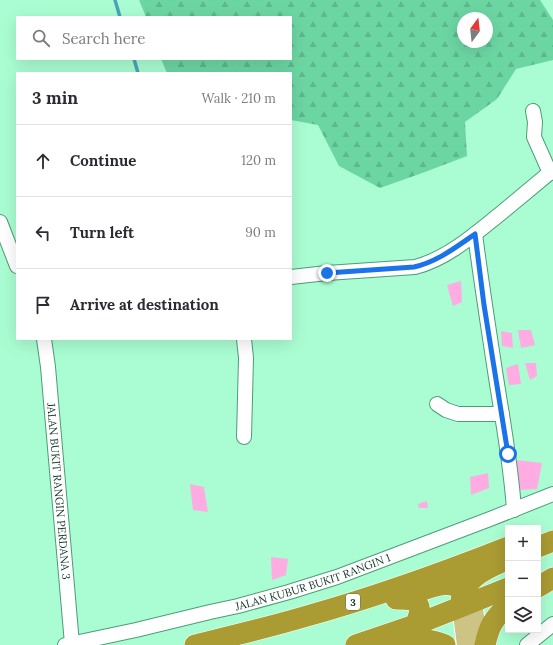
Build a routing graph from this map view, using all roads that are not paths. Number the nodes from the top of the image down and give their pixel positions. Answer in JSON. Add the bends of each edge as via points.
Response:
{"nodes":[{"id":1,"x":533,"y":112,"type":"dead end"},
{"id":2,"x":551,"y":172,"type":"edge"},
{"id":3,"x":0,"y":222,"type":"edge"},
{"id":4,"x":475,"y":234,"type":"junction"},
{"id":5,"x":16,"y":263,"type":"edge"},
{"id":6,"x":292,"y":277,"type":"edge"},
{"id":7,"x":44,"y":340,"type":"edge"},
{"id":8,"x":244,"y":340,"type":"edge"},
{"id":9,"x":438,"y":404,"type":"dead end"},
{"id":10,"x":502,"y":414,"type":"junction"},
{"id":11,"x":244,"y":437,"type":"dead end"},
{"id":12,"x":553,"y":494,"type":"edge"},
{"id":13,"x":514,"y":510,"type":"junction"},
{"id":14,"x":553,"y":529,"type":"edge"},
{"id":15,"x":541,"y":534,"type":"edge"},
{"id":16,"x":553,"y":541,"type":"edge"},
{"id":17,"x":541,"y":546,"type":"edge"},
{"id":18,"x":505,"y":548,"type":"edge"},
{"id":19,"x":506,"y":561,"type":"edge"},
{"id":20,"x":553,"y":570,"type":"edge"},
{"id":21,"x":541,"y":575,"type":"edge"},
{"id":22,"x":553,"y":578,"type":"edge"},
{"id":23,"x":541,"y":585,"type":"edge"},
{"id":24,"x":505,"y":589,"type":"edge"},
{"id":25,"x":396,"y":599,"type":"junction"},
{"id":26,"x":466,"y":599,"type":"junction"},
{"id":27,"x":505,"y":608,"type":"edge"},
{"id":28,"x":553,"y":624,"type":"edge"},
{"id":29,"x":415,"y":625,"type":"junction"},
{"id":30,"x":69,"y":644,"type":"edge"},
{"id":31,"x":195,"y":645,"type":"edge"},
{"id":32,"x":229,"y":645,"type":"edge"},
{"id":33,"x":356,"y":645,"type":"edge"},
{"id":34,"x":399,"y":645,"type":"edge"},
{"id":35,"x":445,"y":645,"type":"edge"},
{"id":36,"x":466,"y":645,"type":"edge"},
{"id":37,"x":480,"y":645,"type":"edge"},
{"id":38,"x":485,"y":645,"type":"edge"},
{"id":39,"x":527,"y":645,"type":"edge"}],
"edges":[{"from":1,"to":2,"type":"street","via":[[536,122],[534,136]]},
{"from":2,"to":4,"type":"street"},
{"from":3,"to":5,"type":"street"},
{"from":4,"to":6,"type":"street","via":[[444,255],[419,266]]},
{"from":4,"to":10,"type":"street"},
{"from":7,"to":30,"type":"street","name":"JALAN BUKIT RANGIN PERDANA 3"},
{"from":8,"to":11,"type":"street"},
{"from":9,"to":10,"type":"street","via":[[458,414]]},
{"from":10,"to":13,"type":"street"},
{"from":12,"to":13,"type":"street","name":"JALAN KUBUR BUKIT RANGIN 1"},
{"from":13,"to":30,"type":"street","name":"JALAN KUBUR BUKIT RANGIN 1","via":[[297,590]]},
{"from":14,"to":15,"type":"highway"},
{"from":16,"to":17,"type":"highway"},
{"from":18,"to":31,"type":"highway","number":"3","via":[[392,590],[314,614]]},
{"from":19,"to":26,"type":"highway","via":[[477,575]]},
{"from":20,"to":21,"type":"highway"},
{"from":22,"to":23,"type":"highway"},
{"from":24,"to":26,"type":"highway"},
{"from":25,"to":26,"type":"highway","via":[[437,585],[450,584]]},
{"from":25,"to":29,"type":"highway","via":[[415,602],[420,613]]},
{"from":25,"to":32,"type":"highway","via":[[314,626]]},
{"from":26,"to":29,"type":"highway"},
{"from":26,"to":36,"type":"main road"},
{"from":26,"to":37,"type":"main road"},
{"from":27,"to":38,"type":"highway","via":[[490,626]]},
{"from":28,"to":39,"type":"street"},
{"from":29,"to":33,"type":"highway"},
{"from":34,"to":35,"type":"highway","via":[[428,640]]}]}
